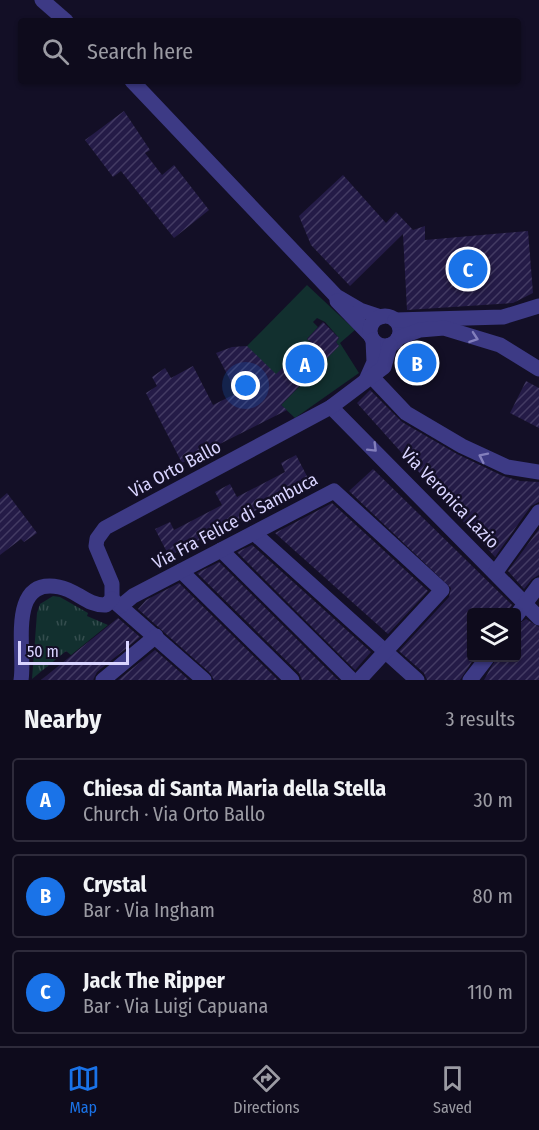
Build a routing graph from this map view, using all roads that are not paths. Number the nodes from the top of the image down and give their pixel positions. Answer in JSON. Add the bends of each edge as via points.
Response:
{"nodes":[{"id":1,"x":42,"y":0,"type":"edge"},
{"id":2,"x":63,"y":18,"type":"edge"},
{"id":3,"x":135,"y":84,"type":"edge"},
{"id":4,"x":336,"y":296,"type":"junction"},
{"id":5,"x":539,"y":306,"type":"edge"},
{"id":6,"x":388,"y":318,"type":"junction"},
{"id":7,"x":372,"y":338,"type":"junction"},
{"id":8,"x":394,"y":342,"type":"junction"},
{"id":9,"x":539,"y":369,"type":"edge"},
{"id":10,"x":368,"y":381,"type":"junction"},
{"id":11,"x":331,"y":407,"type":"junction"},
{"id":12,"x":539,"y":472,"type":"edge"},
{"id":13,"x":539,"y":512,"type":"edge"},
{"id":14,"x":254,"y":533,"type":"junction"},
{"id":15,"x":221,"y":550,"type":"junction"},
{"id":16,"x":181,"y":571,"type":"junction"},
{"id":17,"x":495,"y":573,"type":"junction"},
{"id":18,"x":539,"y":585,"type":"edge"},
{"id":19,"x":116,"y":603,"type":"junction"},
{"id":20,"x":520,"y":608,"type":"edge"},
{"id":21,"x":521,"y":610,"type":"edge"},
{"id":22,"x":539,"y":618,"type":"edge"},
{"id":23,"x":156,"y":636,"type":"junction"},
{"id":24,"x":384,"y":652,"type":"junction"},
{"id":25,"x":483,"y":662,"type":"edge"},
{"id":26,"x":21,"y":680,"type":"edge"},
{"id":27,"x":103,"y":680,"type":"edge"},
{"id":28,"x":204,"y":680,"type":"edge"},
{"id":29,"x":292,"y":680,"type":"edge"},
{"id":30,"x":352,"y":680,"type":"edge"},
{"id":31,"x":359,"y":680,"type":"edge"},
{"id":32,"x":417,"y":680,"type":"edge"},
{"id":33,"x":470,"y":680,"type":"edge"}],
"edges":[{"from":1,"to":2,"type":"street"},
{"from":3,"to":4,"type":"street"},
{"from":4,"to":6,"type":"street","via":[[360,310]]},
{"from":4,"to":7,"type":"street","via":[[340,307]]},
{"from":5,"to":6,"type":"street","via":[[503,317]]},
{"from":6,"to":7,"type":"street","via":[[371,326]]},
{"from":6,"to":8,"type":"street","via":[[399,329]]},
{"from":7,"to":8,"type":"street","via":[[381,345]]},
{"from":7,"to":10,"type":"street","via":[[374,362]]},
{"from":8,"to":9,"type":"street","one_way":true,"via":[[420,330],[444,328],[500,345]]},
{"from":8,"to":10,"type":"street","via":[[387,362]]},
{"from":10,"to":11,"type":"street","name":"Via Orto Ballo"},
{"from":12,"to":10,"type":"street","one_way":true,"via":[[507,467],[462,446],[406,413]]},
{"from":11,"to":17,"type":"street","name":"Via Veronica Lazio","one_way":true},
{"from":11,"to":19,"type":"street","name":"Via Orto Ballo","via":[[105,528],[96,546]]},
{"from":13,"to":17,"type":"street"},
{"from":14,"to":15,"type":"street","name":"Via Fra Felice di Sambuca"},
{"from":14,"to":24,"type":"street"},
{"from":14,"to":24,"type":"street","name":"Via Fra Felice di Sambuca","via":[[334,491],[442,590]]},
{"from":15,"to":16,"type":"street","name":"Via Fra Felice di Sambuca"},
{"from":15,"to":30,"type":"street"},
{"from":16,"to":19,"type":"street","name":"Via Fra Felice di Sambuca"},
{"from":16,"to":29,"type":"street"},
{"from":17,"to":20,"type":"street","name":"Via Veronica Lazio"},
{"from":18,"to":21,"type":"street"},
{"from":19,"to":23,"type":"street"},
{"from":19,"to":26,"type":"street","via":[[88,603],[60,587],[50,586],[32,594],[22,611]]},
{"from":21,"to":22,"type":"street","name":"Via Veronica Lazio"},
{"from":23,"to":27,"type":"street"},
{"from":23,"to":28,"type":"street"},
{"from":24,"to":31,"type":"street"},
{"from":24,"to":32,"type":"street"},
{"from":25,"to":33,"type":"street"}]}
